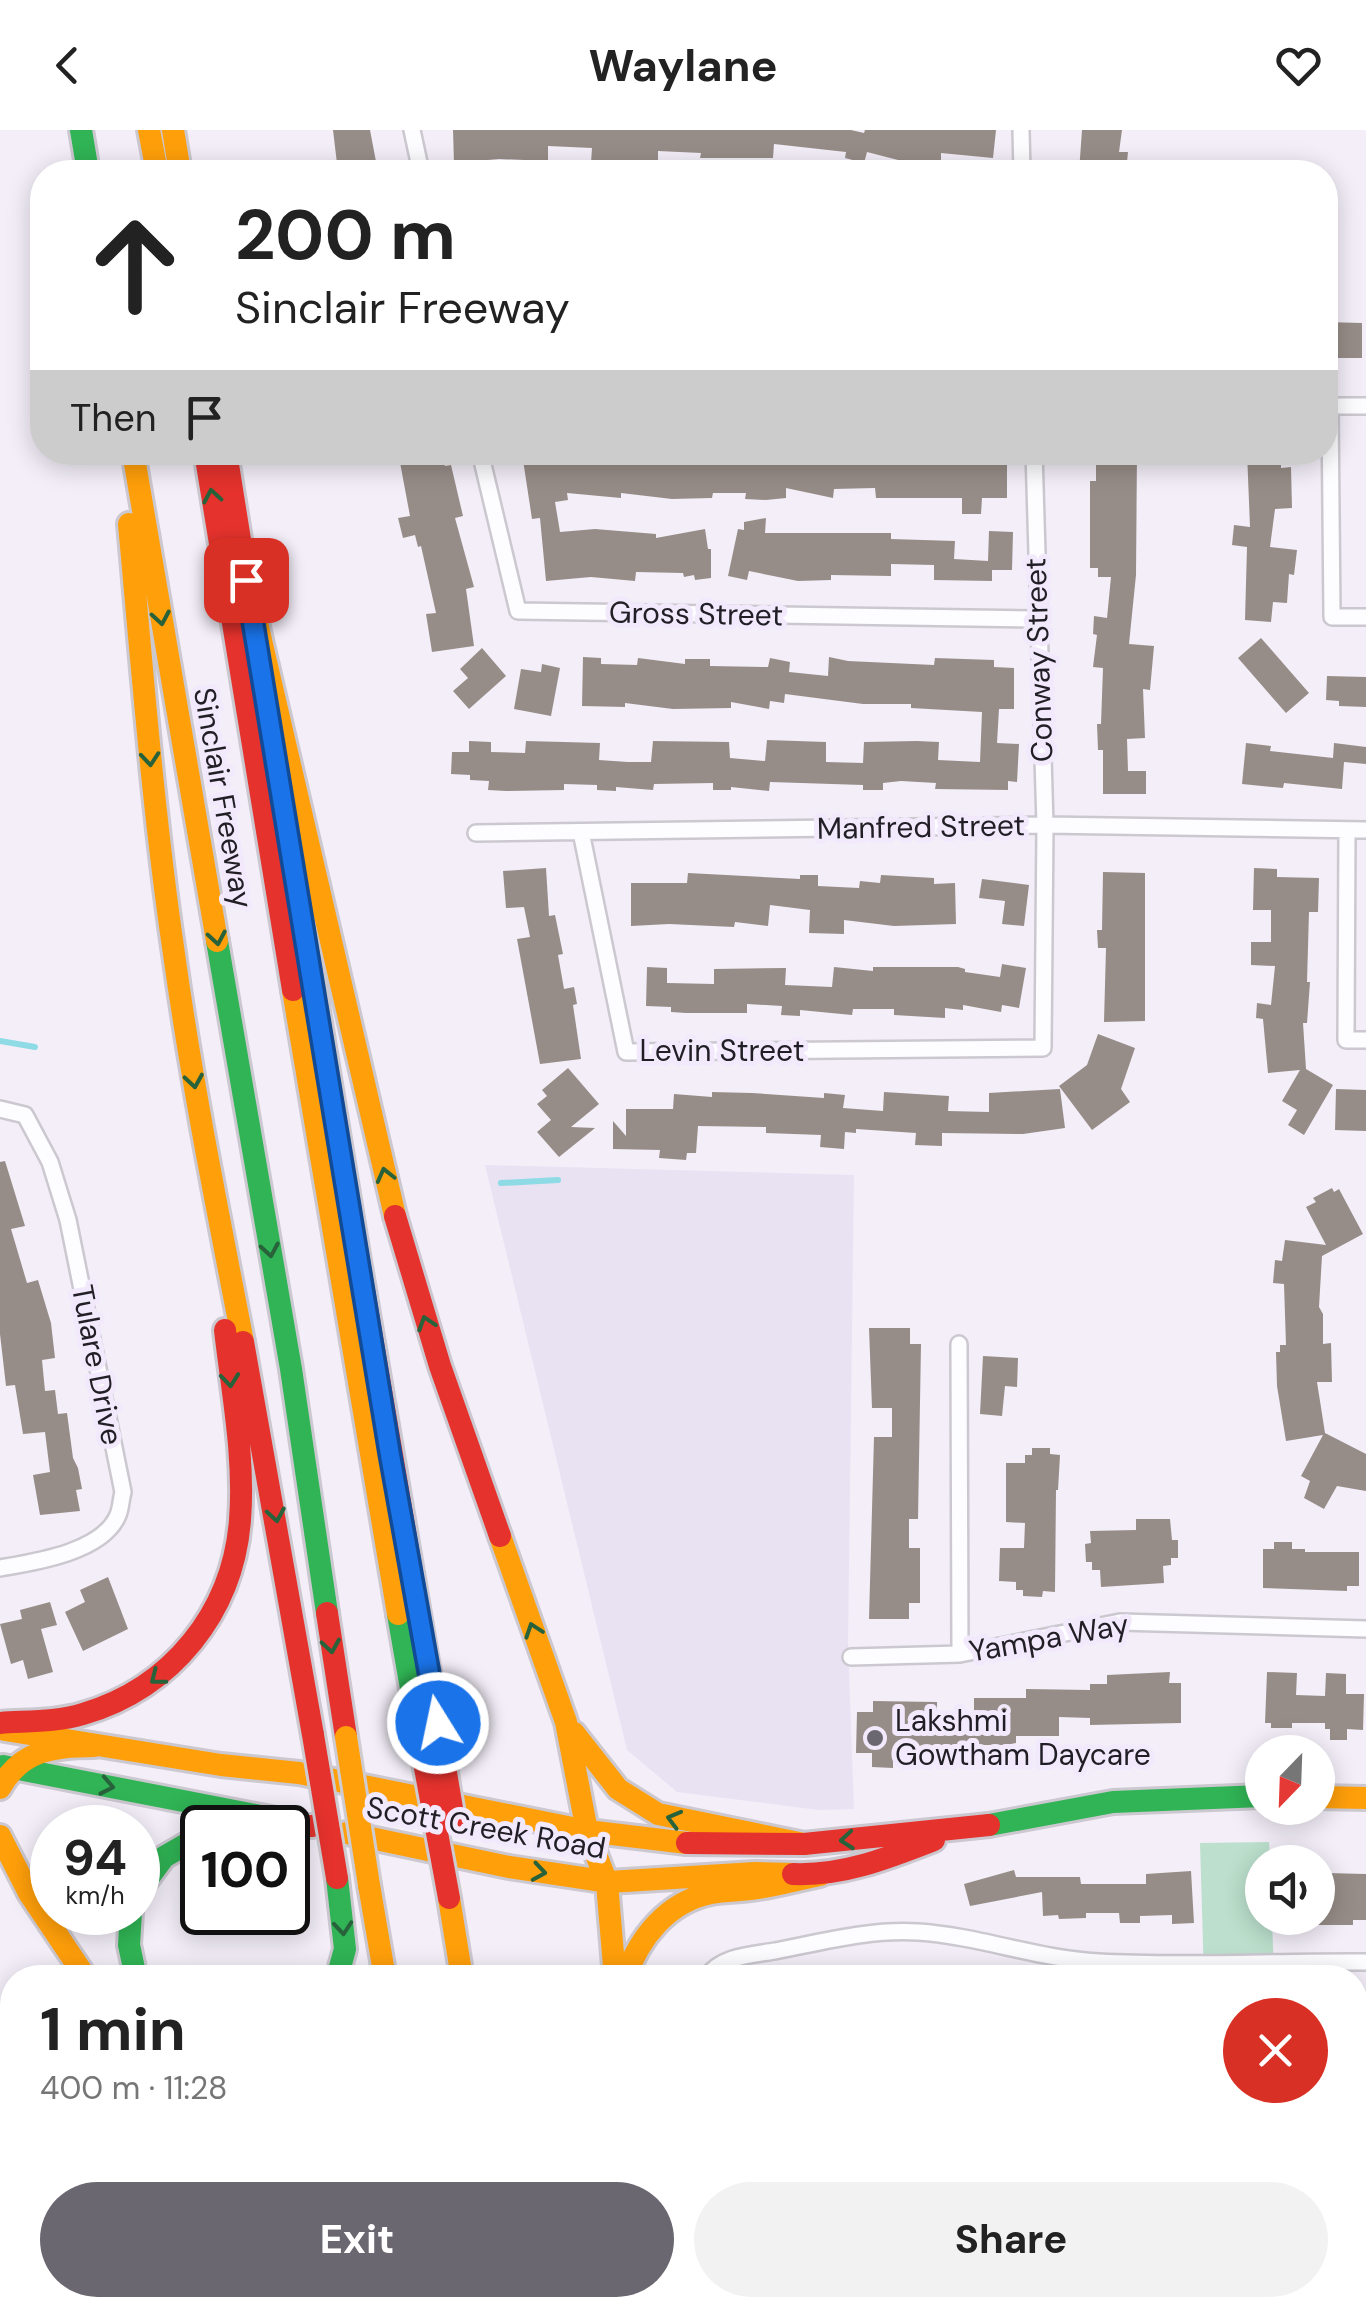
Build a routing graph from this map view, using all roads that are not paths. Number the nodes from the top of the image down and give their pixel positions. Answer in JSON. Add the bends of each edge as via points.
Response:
{"nodes":[{"id":1,"x":81,"y":130,"type":"edge"},
{"id":2,"x":150,"y":130,"type":"edge"},
{"id":3,"x":173,"y":130,"type":"edge"},
{"id":4,"x":412,"y":130,"type":"edge"},
{"id":5,"x":1021,"y":130,"type":"edge"},
{"id":6,"x":86,"y":160,"type":"edge"},
{"id":7,"x":155,"y":160,"type":"edge"},
{"id":8,"x":178,"y":160,"type":"edge"},
{"id":9,"x":418,"y":160,"type":"edge"},
{"id":10,"x":1022,"y":160,"type":"edge"},
{"id":11,"x":1338,"y":406,"type":"edge"},
{"id":12,"x":1366,"y":406,"type":"edge"},
{"id":13,"x":132,"y":465,"type":"edge"},
{"id":14,"x":135,"y":465,"type":"edge"},
{"id":15,"x":207,"y":465,"type":"edge"},
{"id":16,"x":228,"y":465,"type":"edge"},
{"id":17,"x":483,"y":465,"type":"edge"},
{"id":18,"x":1034,"y":465,"type":"edge"},
{"id":19,"x":1331,"y":465,"type":"edge"},
{"id":20,"x":246,"y":580,"type":"junction"},
{"id":21,"x":1366,"y":617,"type":"edge"},
{"id":22,"x":1037,"y":618,"type":"junction"},
{"id":23,"x":1045,"y":825,"type":"junction"},
{"id":24,"x":1346,"y":830,"type":"junction"},
{"id":25,"x":1366,"y":830,"type":"edge"},
{"id":26,"x":581,"y":832,"type":"junction"},
{"id":27,"x":476,"y":833,"type":"dead end"},
{"id":28,"x":1366,"y":1040,"type":"edge"},
{"id":29,"x":1043,"y":1048,"type":"joint"},
{"id":30,"x":0,"y":1109,"type":"edge"},
{"id":31,"x":205,"y":1144,"type":"junction"},
{"id":32,"x":959,"y":1344,"type":"dead end"},
{"id":33,"x":0,"y":1568,"type":"edge"},
{"id":34,"x":1366,"y":1629,"type":"edge"},
{"id":35,"x":413,"y":1643,"type":"junction"},
{"id":36,"x":960,"y":1654,"type":"junction"},
{"id":37,"x":852,"y":1657,"type":"dead end"},
{"id":38,"x":566,"y":1722,"type":"junction"},
{"id":39,"x":0,"y":1726,"type":"edge"},
{"id":40,"x":94,"y":1746,"type":"junction"},
{"id":41,"x":4,"y":1773,"type":"edge"},
{"id":42,"x":1245,"y":1797,"type":"edge"},
{"id":43,"x":1335,"y":1797,"type":"edge"},
{"id":44,"x":1366,"y":1798,"type":"edge"},
{"id":45,"x":312,"y":1826,"type":"joint"},
{"id":46,"x":960,"y":1830,"type":"junction"},
{"id":47,"x":587,"y":1831,"type":"junction"},
{"id":48,"x":0,"y":1836,"type":"edge"},
{"id":49,"x":804,"y":1844,"type":"junction"},
{"id":50,"x":0,"y":1856,"type":"edge"},
{"id":51,"x":820,"y":1875,"type":"junction"},
{"id":52,"x":609,"y":1882,"type":"junction"},
{"id":53,"x":29,"y":1893,"type":"junction"},
{"id":54,"x":458,"y":1899,"type":"junction"},
{"id":55,"x":128,"y":1935,"type":"edge"},
{"id":56,"x":1366,"y":1962,"type":"edge"},
{"id":57,"x":77,"y":1965,"type":"edge"},
{"id":58,"x":132,"y":1965,"type":"edge"},
{"id":59,"x":340,"y":1965,"type":"edge"},
{"id":60,"x":383,"y":1965,"type":"edge"},
{"id":61,"x":461,"y":1965,"type":"edge"},
{"id":62,"x":477,"y":1965,"type":"edge"},
{"id":63,"x":614,"y":1965,"type":"edge"},
{"id":64,"x":630,"y":1965,"type":"edge"},
{"id":65,"x":719,"y":1965,"type":"edge"},
{"id":66,"x":1181,"y":1965,"type":"edge"},
{"id":67,"x":1333,"y":1965,"type":"edge"}],
"edges":[{"from":1,"to":6,"type":"main road"},
{"from":2,"to":7,"type":"main road"},
{"from":3,"to":8,"type":"main road"},
{"from":4,"to":9,"type":"street"},
{"from":5,"to":10,"type":"street"},
{"from":11,"to":12,"type":"street"},
{"from":13,"to":31,"type":"main road","one_way":true,"via":[[128,526],[154,807]]},
{"from":14,"to":60,"type":"main road","name":"Sinclair Freeway","one_way":true,"bridge":true,"via":[[291,1369]]},
{"from":35,"to":15,"type":"main road","one_way":true,"via":[[363,1421]]},
{"from":16,"to":20,"type":"main road","name":"Sinclair Freeway"},
{"from":17,"to":22,"type":"street","name":"Gross Street","via":[[518,611]]},
{"from":18,"to":22,"type":"street","name":"Conway Street"},
{"from":19,"to":21,"type":"street","via":[[1332,617]]},
{"from":20,"to":35,"type":"main road","name":"Sinclair Freeway","via":[[390,1455]]},
{"from":38,"to":20,"type":"main road","one_way":true,"via":[[400,1238]]},
{"from":22,"to":23,"type":"street","name":"Conway Street"},
{"from":23,"to":24,"type":"street","name":"Manfred Street"},
{"from":23,"to":26,"type":"street","name":"Manfred Street"},
{"from":23,"to":29,"type":"street","name":"Conway Street"},
{"from":24,"to":25,"type":"street","name":"Manfred Street"},
{"from":24,"to":28,"type":"street","via":[[1346,1040]]},
{"from":26,"to":27,"type":"street","name":"Manfred Street"},
{"from":26,"to":29,"type":"street","name":"Levin Street","via":[[626,1052]]},
{"from":30,"to":33,"type":"street","name":"Tulare Drive","via":[[24,1116],[50,1162],[68,1220],[123,1492],[118,1517],[101,1538],[60,1556]]},
{"from":31,"to":39,"type":"main road","one_way":true,"via":[[241,1499],[232,1571],[202,1632],[152,1683],[81,1714]]},
{"from":31,"to":59,"type":"main road","one_way":true,"bridge":true,"via":[[337,1878],[345,1948]]},
{"from":32,"to":36,"type":"street"},
{"from":34,"to":36,"type":"street","name":"Yampa Way","via":[[1120,1622]]},
{"from":35,"to":54,"type":"main road","bridge":true},
{"from":36,"to":37,"type":"street","name":"Yampa Way"},
{"from":38,"to":47,"type":"main road"},
{"from":49,"to":38,"type":"main road","one_way":true,"via":[[658,1814],[618,1789]]},
{"from":39,"to":40,"type":"main road","name":"Scott Creek Road"},
{"from":40,"to":41,"type":"main road","via":[[41,1750]]},
{"from":40,"to":47,"type":"main road","name":"Scott Creek Road","via":[[300,1773]]},
{"from":41,"to":45,"type":"main road","name":"Scott Creek Road","one_way":true},
{"from":42,"to":46,"type":"main road","name":"Scott Creek Road","via":[[1113,1802]]},
{"from":43,"to":44,"type":"main road"},
{"from":45,"to":52,"type":"main road","name":"Scott Creek Road","one_way":true},
{"from":46,"to":49,"type":"main road","name":"Scott Creek Road","one_way":true},
{"from":46,"to":51,"type":"main road","name":"Scott Creek Road","via":[[879,1862]]},
{"from":47,"to":49,"type":"main road","name":"Scott Creek Road","via":[[706,1846]]},
{"from":47,"to":52,"type":"main road"},
{"from":48,"to":53,"type":"main road"},
{"from":50,"to":53,"type":"main road"},
{"from":51,"to":52,"type":"main road","name":"Scott Creek Road"},
{"from":51,"to":64,"type":"main road","via":[[687,1902],[652,1928]]},
{"from":52,"to":63,"type":"main road"},
{"from":53,"to":57,"type":"main road"},
{"from":54,"to":61,"type":"main road"},
{"from":54,"to":62,"type":"main road"},
{"from":55,"to":58,"type":"main road"},
{"from":56,"to":67,"type":"street"},
{"from":65,"to":66,"type":"street","via":[[874,1932],[918,1932],[1034,1956]]}]}
